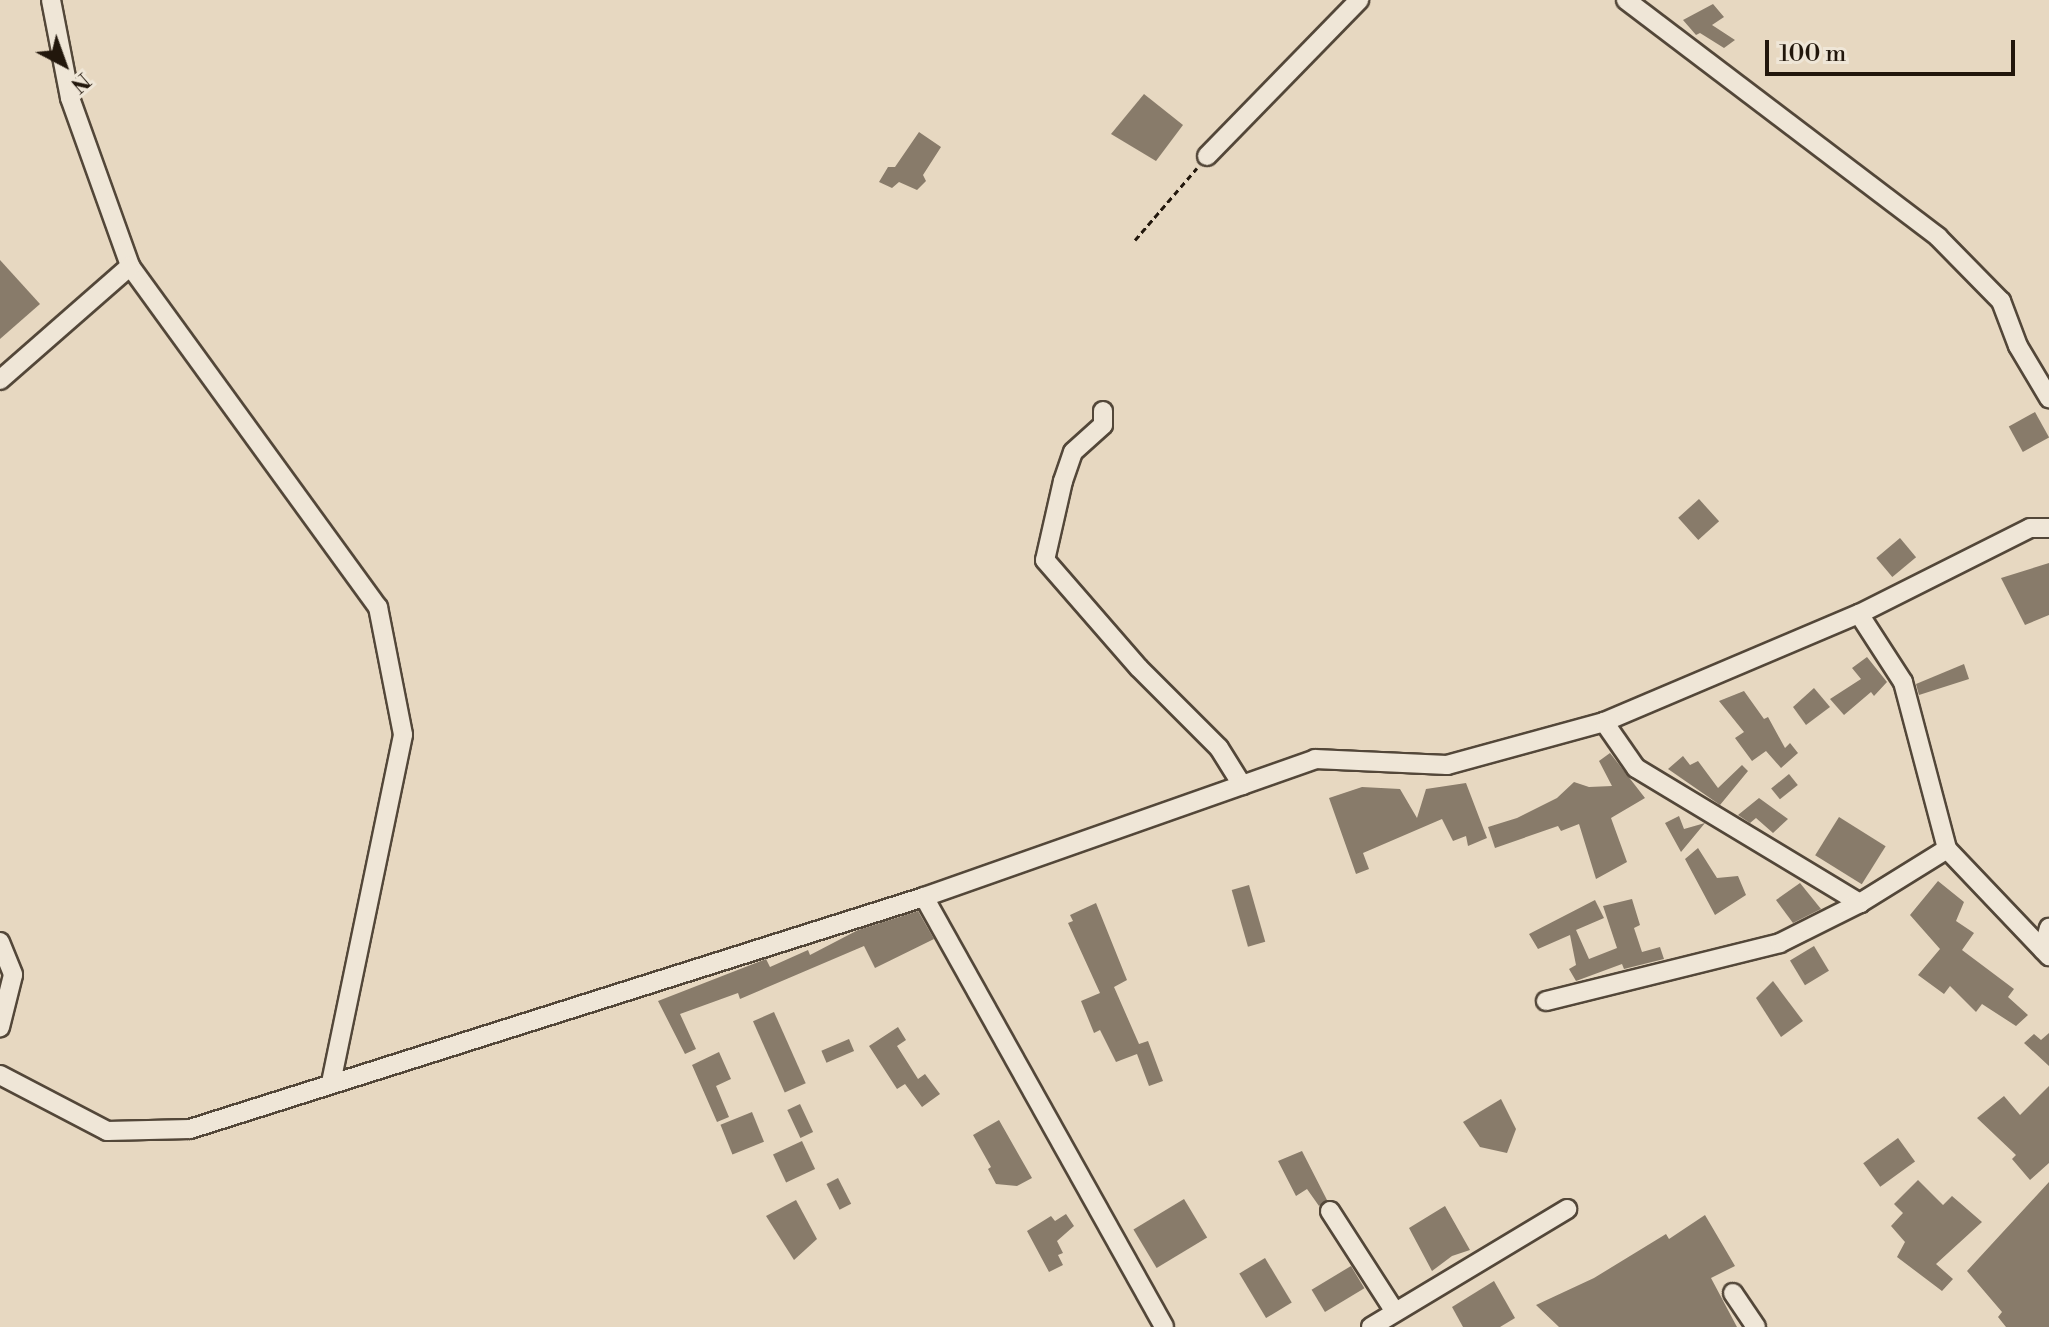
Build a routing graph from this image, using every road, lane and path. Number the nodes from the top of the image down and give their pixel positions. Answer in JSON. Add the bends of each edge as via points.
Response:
{"nodes":[{"id":1,"x":51,"y":0,"type":"edge"},
{"id":2,"x":1359,"y":0,"type":"edge"},
{"id":3,"x":1626,"y":0,"type":"edge"},
{"id":4,"x":1207,"y":156,"type":"joint"},
{"id":5,"x":1135,"y":240,"type":"dead end"},
{"id":6,"x":130,"y":266,"type":"junction"},
{"id":7,"x":0,"y":380,"type":"edge"},
{"id":8,"x":2049,"y":398,"type":"edge"},
{"id":9,"x":1103,"y":411,"type":"dead end"},
{"id":10,"x":2049,"y":528,"type":"edge"},
{"id":11,"x":1859,"y":614,"type":"junction"},
{"id":12,"x":1604,"y":722,"type":"junction"},
{"id":13,"x":1242,"y":785,"type":"junction"},
{"id":14,"x":1947,"y":849,"type":"junction"},
{"id":15,"x":924,"y":897,"type":"junction"},
{"id":16,"x":1860,"y":903,"type":"junction"},
{"id":17,"x":2049,"y":928,"type":"edge"},
{"id":18,"x":0,"y":942,"type":"edge"},
{"id":19,"x":2046,"y":953,"type":"edge"},
{"id":20,"x":1546,"y":1001,"type":"dead end"},
{"id":21,"x":0,"y":1027,"type":"edge"},
{"id":22,"x":0,"y":1075,"type":"edge"},
{"id":23,"x":331,"y":1084,"type":"junction"},
{"id":24,"x":1567,"y":1209,"type":"dead end"},
{"id":25,"x":1330,"y":1211,"type":"dead end"},
{"id":26,"x":1733,"y":1293,"type":"dead end"},
{"id":27,"x":1395,"y":1312,"type":"junction"},
{"id":28,"x":1164,"y":1327,"type":"edge"},
{"id":29,"x":1371,"y":1327,"type":"edge"},
{"id":30,"x":1756,"y":1327,"type":"edge"}],
"edges":[{"from":1,"to":6,"type":"street","via":[[70,98]]},
{"from":2,"to":4,"type":"street"},
{"from":3,"to":8,"type":"street","via":[[1938,237],[2001,301],[2018,346]]},
{"from":4,"to":5,"type":"path"},
{"from":6,"to":7,"type":"street"},
{"from":6,"to":23,"type":"street","via":[[378,607],[403,735]]},
{"from":9,"to":13,"type":"street","via":[[1103,425],[1073,452],[1045,560],[1139,668],[1219,748]]},
{"from":10,"to":11,"type":"street","via":[[2030,528]]},
{"from":11,"to":12,"type":"street"},
{"from":11,"to":14,"type":"street","via":[[1903,682]]},
{"from":12,"to":13,"type":"street","via":[[1447,765],[1315,759]]},
{"from":12,"to":16,"type":"street","via":[[1636,768]]},
{"from":13,"to":15,"type":"street"},
{"from":14,"to":16,"type":"street"},
{"from":14,"to":19,"type":"street"},
{"from":15,"to":23,"type":"street"},
{"from":15,"to":28,"type":"street"},
{"from":16,"to":20,"type":"street","via":[[1780,943]]},
{"from":17,"to":19,"type":"street"},
{"from":18,"to":21,"type":"street","via":[[13,975]]},
{"from":22,"to":23,"type":"street","via":[[107,1131],[190,1129]]},
{"from":24,"to":27,"type":"street"},
{"from":25,"to":27,"type":"street"},
{"from":26,"to":30,"type":"street"},
{"from":27,"to":29,"type":"street"}]}
